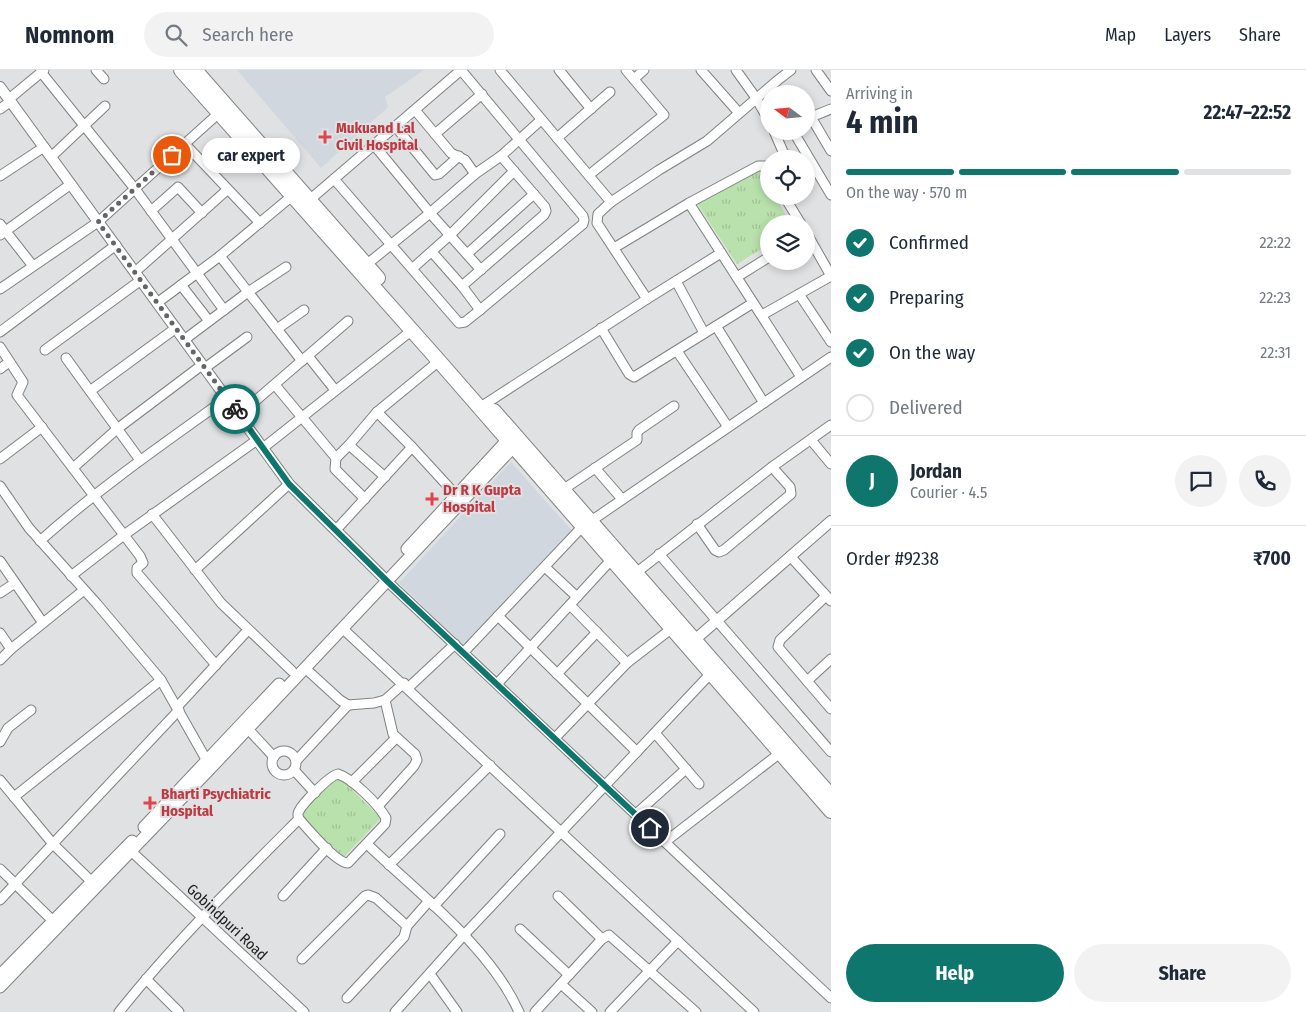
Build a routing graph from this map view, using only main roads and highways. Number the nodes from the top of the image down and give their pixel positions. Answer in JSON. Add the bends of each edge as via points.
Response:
{"nodes":[{"id":1,"x":181,"y":70,"type":"edge"},
{"id":2,"x":195,"y":70,"type":"edge"},
{"id":3,"x":306,"y":203,"type":"junction"},
{"id":4,"x":482,"y":405,"type":"junction"},
{"id":5,"x":513,"y":440,"type":"junction"},
{"id":6,"x":587,"y":524,"type":"junction"},
{"id":7,"x":632,"y":576,"type":"junction"},
{"id":8,"x":385,"y":579,"type":"junction"},
{"id":9,"x":691,"y":643,"type":"junction"},
{"id":10,"x":714,"y":670,"type":"junction"},
{"id":11,"x":831,"y":796,"type":"edge"},
{"id":12,"x":831,"y":811,"type":"edge"},
{"id":13,"x":94,"y":884,"type":"junction"},
{"id":14,"x":0,"y":975,"type":"edge"},
{"id":15,"x":0,"y":987,"type":"edge"}],
"edges":[{"from":1,"to":3,"type":"main road","via":[[292,196]]},
{"from":2,"to":3,"type":"main road"},
{"from":3,"to":4,"type":"main road","via":[[366,265]]},
{"from":3,"to":4,"type":"main road","via":[[411,331]]},
{"from":4,"to":5,"type":"main road"},
{"from":5,"to":6,"type":"main road"},
{"from":5,"to":6,"type":"main road","via":[[564,489]]},
{"from":5,"to":8,"type":"main road"},
{"from":5,"to":8,"type":"main road","via":[[456,495]]},
{"from":6,"to":7,"type":"main road"},
{"from":6,"to":7,"type":"main road","via":[[611,560]]},
{"from":7,"to":9,"type":"main road"},
{"from":7,"to":9,"type":"main road","via":[[671,628]]},
{"from":8,"to":13,"type":"main road","via":[[292,671]]},
{"from":8,"to":13,"type":"main road","via":[[132,852]]},
{"from":9,"to":10,"type":"main road"},
{"from":10,"to":11,"type":"main road"},
{"from":10,"to":12,"type":"main road"},
{"from":13,"to":14,"type":"main road"},
{"from":13,"to":15,"type":"main road"}]}
